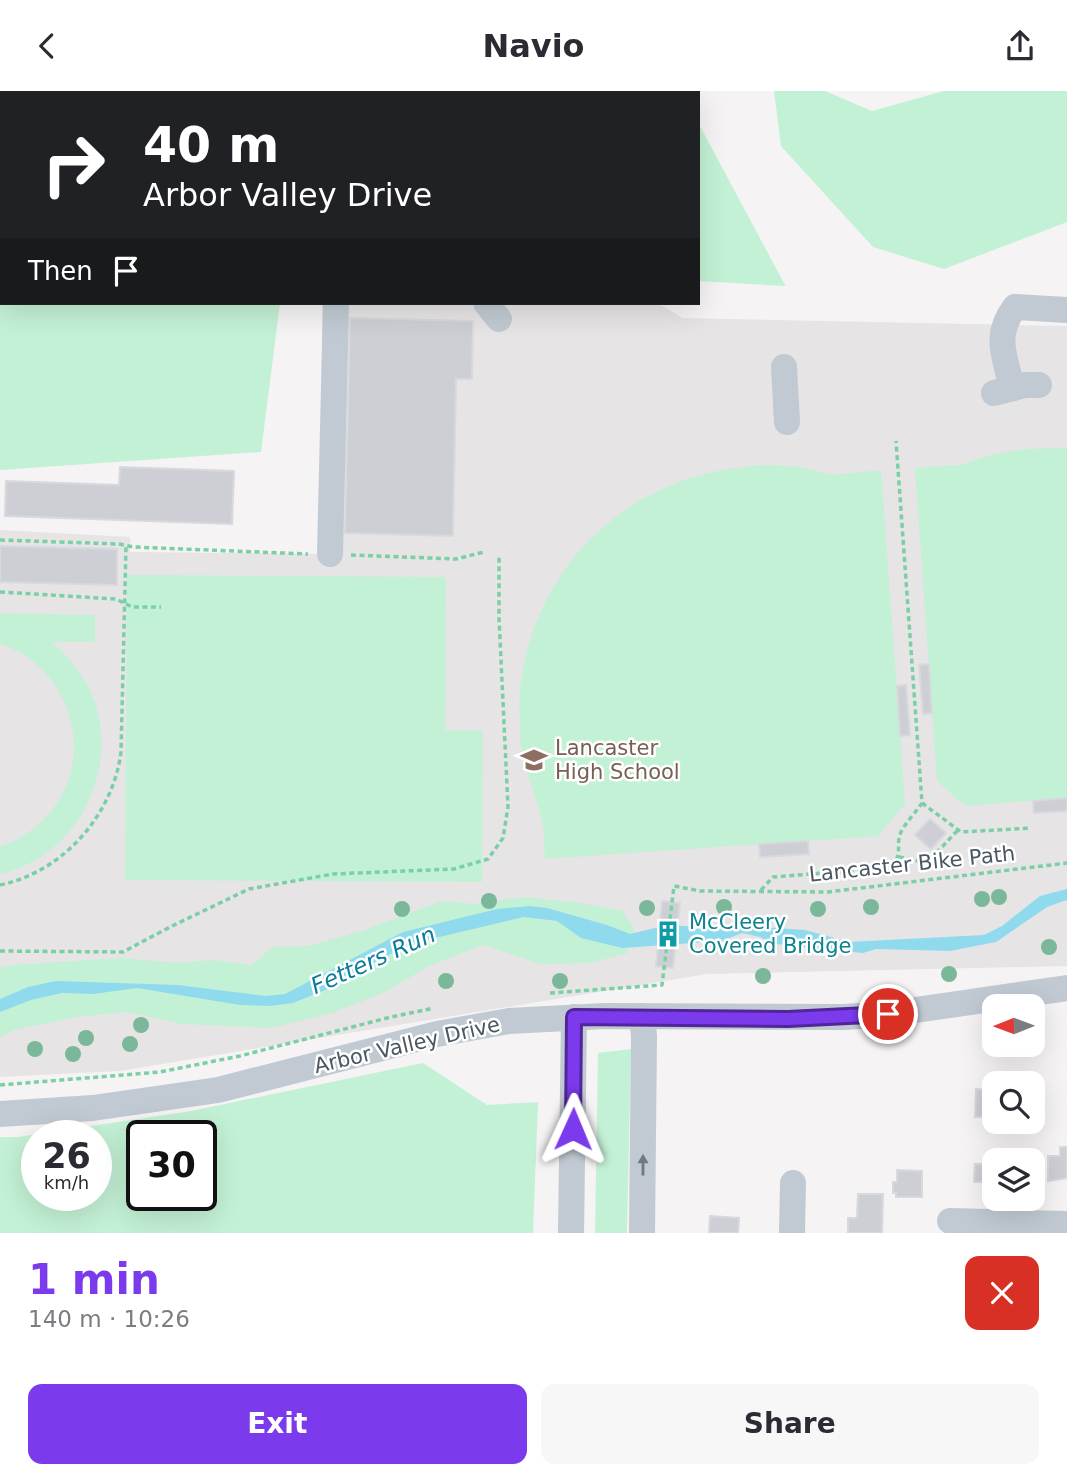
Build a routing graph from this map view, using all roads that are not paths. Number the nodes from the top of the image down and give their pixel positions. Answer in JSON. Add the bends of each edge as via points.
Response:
{"nodes":[{"id":1,"x":336,"y":305,"type":"edge"},
{"id":2,"x":1067,"y":310,"type":"edge"},
{"id":3,"x":784,"y":367,"type":"dead end"},
{"id":4,"x":1039,"y":385,"type":"dead end"},
{"id":5,"x":787,"y":422,"type":"dead end"},
{"id":6,"x":330,"y":554,"type":"dead end"},
{"id":7,"x":1067,"y":988,"type":"edge"},
{"id":8,"x":642,"y":1016,"type":"junction"},
{"id":9,"x":574,"y":1017,"type":"junction"},
{"id":10,"x":0,"y":1114,"type":"edge"},
{"id":11,"x":793,"y":1183,"type":"dead end"},
{"id":12,"x":948,"y":1218,"type":"edge"},
{"id":13,"x":1067,"y":1224,"type":"edge"},
{"id":14,"x":571,"y":1233,"type":"edge"},
{"id":15,"x":642,"y":1233,"type":"edge"},
{"id":16,"x":792,"y":1233,"type":"edge"}],
"edges":[{"from":1,"to":6,"type":"street"},
{"from":2,"to":4,"type":"street","via":[[1015,307],[991,336],[1003,391]]},
{"from":3,"to":5,"type":"street"},
{"from":7,"to":8,"type":"street","name":"Arbor Valley Drive","via":[[844,1017]]},
{"from":8,"to":9,"type":"street","name":"Arbor Valley Drive"},
{"from":15,"to":8,"type":"street","one_way":true},
{"from":9,"to":10,"type":"street","name":"Arbor Valley Drive","via":[[509,1021],[437,1034],[218,1090],[93,1108]]},
{"from":9,"to":14,"type":"street"},
{"from":11,"to":16,"type":"street"},
{"from":12,"to":13,"type":"street"}]}
